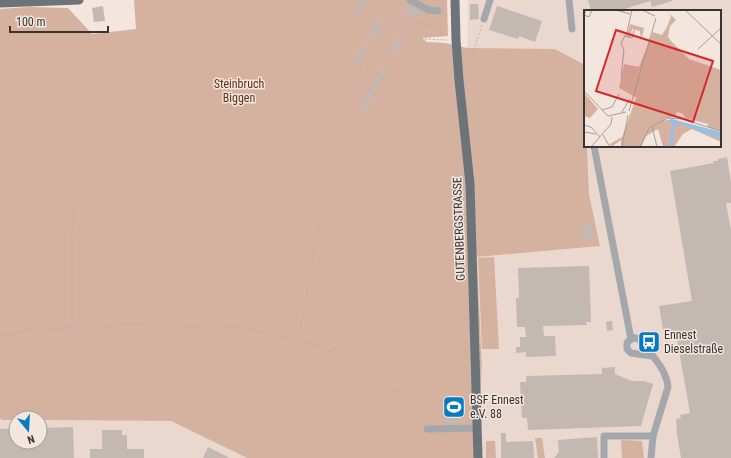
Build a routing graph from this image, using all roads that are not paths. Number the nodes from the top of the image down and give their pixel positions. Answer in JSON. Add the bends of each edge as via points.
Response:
{"nodes":[{"id":1,"x":79,"y":0,"type":"edge"},
{"id":2,"x":410,"y":0,"type":"edge"},
{"id":3,"x":455,"y":0,"type":"edge"},
{"id":4,"x":490,"y":0,"type":"edge"},
{"id":5,"x":569,"y":0,"type":"edge"},
{"id":6,"x":0,"y":3,"type":"edge"},
{"id":7,"x":438,"y":11,"type":"dead end"},
{"id":8,"x":484,"y":19,"type":"road end"},
{"id":9,"x":572,"y":29,"type":"dead end"},
{"id":10,"x":594,"y":147,"type":"edge"},
{"id":11,"x":631,"y":339,"type":"junction"},
{"id":12,"x":652,"y":356,"type":"junction"},
{"id":13,"x":477,"y":428,"type":"junction"},
{"id":14,"x":427,"y":429,"type":"road end"},
{"id":15,"x":653,"y":436,"type":"junction"},
{"id":16,"x":478,"y":458,"type":"edge"},
{"id":17,"x":604,"y":458,"type":"edge"},
{"id":18,"x":651,"y":458,"type":"edge"}],
"edges":[{"from":1,"to":6,"type":"main road"},
{"from":2,"to":7,"type":"street","via":[[428,10]]},
{"from":3,"to":13,"type":"main road","name":"GUTENBERGSTRASSE","via":[[456,40],[470,184]]},
{"from":4,"to":8,"type":"street"},
{"from":5,"to":9,"type":"street"},
{"from":10,"to":11,"type":"street"},
{"from":11,"to":12,"type":"street","via":[[641,340]]},
{"from":11,"to":12,"type":"street","via":[[627,346],[631,353]]},
{"from":12,"to":15,"type":"street","via":[[663,369],[668,387]]},
{"from":13,"to":14,"type":"street"},
{"from":13,"to":16,"type":"main road","name":"GUTENBERGSTRASSE"},
{"from":15,"to":17,"type":"street","via":[[604,436]]},
{"from":15,"to":18,"type":"street"}]}
